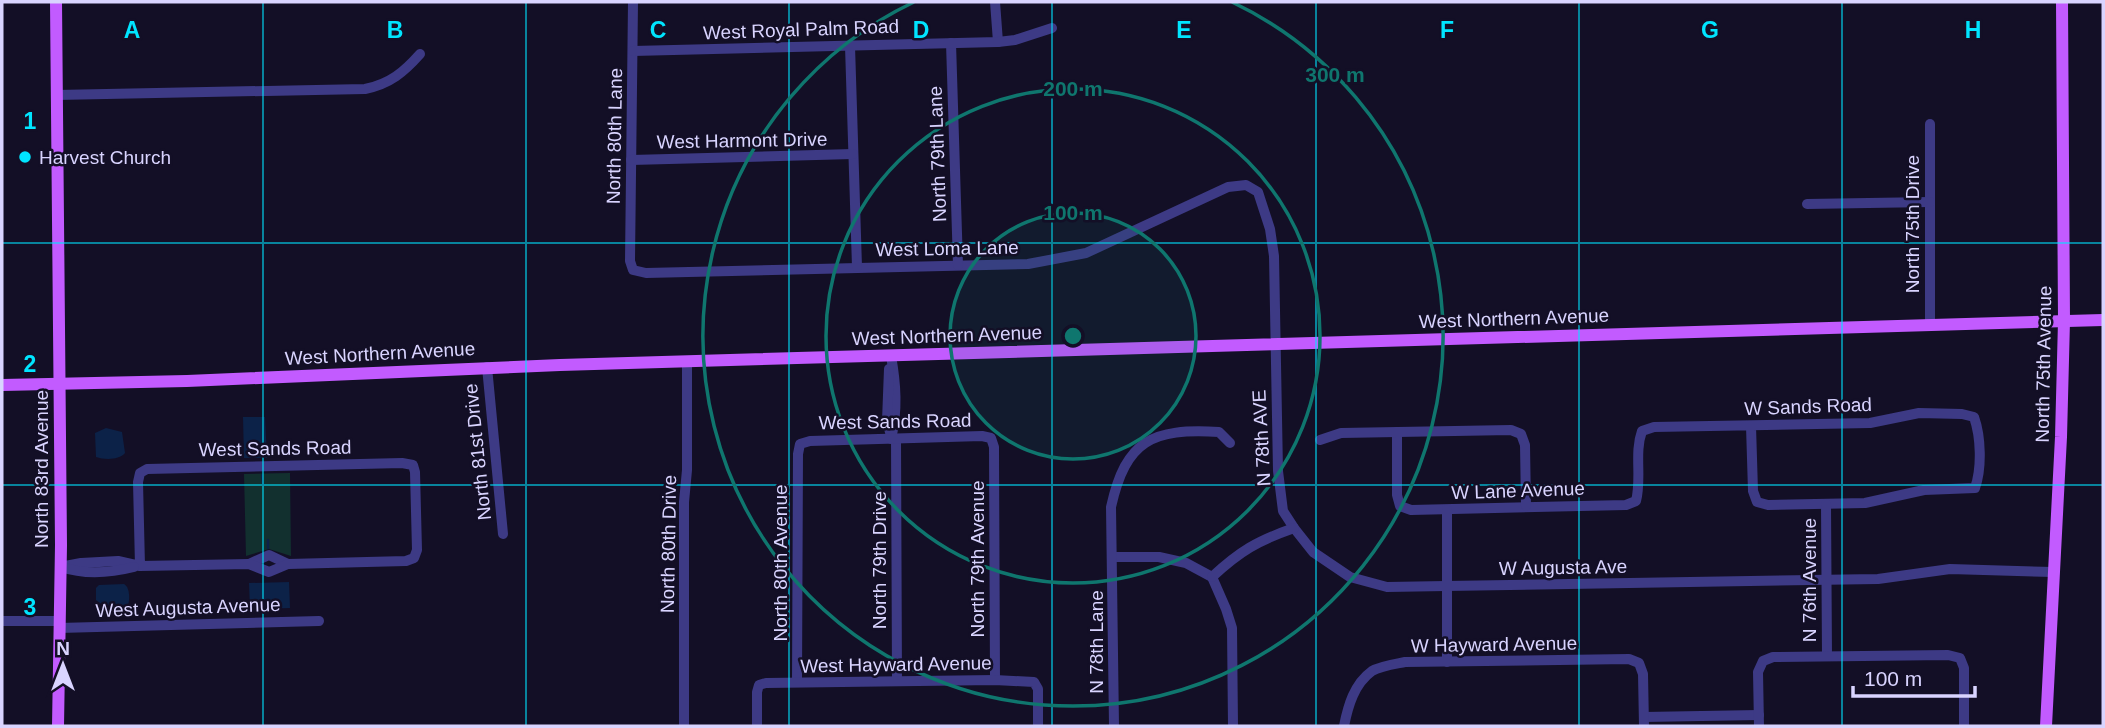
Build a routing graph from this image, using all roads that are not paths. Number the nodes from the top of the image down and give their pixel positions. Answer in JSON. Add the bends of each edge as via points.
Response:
{"nodes":[{"id":1,"x":56,"y":2,"type":"edge"},
{"id":2,"x":633,"y":2,"type":"edge"},
{"id":3,"x":995,"y":2,"type":"edge"},
{"id":4,"x":2062,"y":2,"type":"edge"},
{"id":5,"x":1052,"y":28,"type":"dead end"},
{"id":6,"x":998,"y":42,"type":"junction"},
{"id":7,"x":951,"y":43,"type":"junction"},
{"id":8,"x":850,"y":46,"type":"junction"},
{"id":9,"x":633,"y":51,"type":"junction"},
{"id":10,"x":420,"y":54,"type":"dead end"},
{"id":11,"x":56,"y":95,"type":"junction"},
{"id":12,"x":1930,"y":124,"type":"dead end"},
{"id":13,"x":853,"y":154,"type":"junction"},
{"id":14,"x":631,"y":160,"type":"junction"},
{"id":15,"x":1930,"y":202,"type":"junction"},
{"id":16,"x":1807,"y":204,"type":"dead end"},
{"id":17,"x":958,"y":265,"type":"junction"},
{"id":18,"x":857,"y":267,"type":"junction"},
{"id":19,"x":633,"y":270,"type":"joint"},
{"id":20,"x":2103,"y":320,"type":"edge"},
{"id":21,"x":2064,"y":321,"type":"junction"},
{"id":22,"x":1930,"y":324,"type":"junction"},
{"id":23,"x":1275,"y":344,"type":"junction"},
{"id":24,"x":891,"y":356,"type":"junction"},
{"id":25,"x":687,"y":362,"type":"junction"},
{"id":26,"x":487,"y":367,"type":"junction"},
{"id":27,"x":2,"y":385,"type":"edge"},
{"id":28,"x":60,"y":385,"type":"junction"},
{"id":29,"x":1751,"y":426,"type":"junction"},
{"id":30,"x":1397,"y":432,"type":"junction"},
{"id":31,"x":991,"y":438,"type":"joint"},
{"id":32,"x":894,"y":439,"type":"junction"},
{"id":33,"x":1320,"y":440,"type":"dead end"},
{"id":34,"x":1230,"y":443,"type":"dead end"},
{"id":35,"x":800,"y":444,"type":"joint"},
{"id":36,"x":1636,"y":501,"type":"joint"},
{"id":37,"x":1826,"y":504,"type":"junction"},
{"id":38,"x":1526,"y":506,"type":"junction"},
{"id":39,"x":1447,"y":510,"type":"junction"},
{"id":40,"x":1294,"y":528,"type":"junction"},
{"id":41,"x":503,"y":534,"type":"dead end"},
{"id":42,"x":1113,"y":557,"type":"junction"},
{"id":43,"x":140,"y":566,"type":"junction"},
{"id":44,"x":60,"y":567,"type":"junction"},
{"id":45,"x":2053,"y":572,"type":"junction"},
{"id":46,"x":1212,"y":577,"type":"junction"},
{"id":47,"x":1828,"y":580,"type":"junction"},
{"id":48,"x":1447,"y":586,"type":"junction"},
{"id":49,"x":2,"y":621,"type":"edge"},
{"id":50,"x":319,"y":621,"type":"dead end"},
{"id":51,"x":59,"y":624,"type":"junction"},
{"id":52,"x":1827,"y":656,"type":"junction"},
{"id":53,"x":1447,"y":663,"type":"junction"},
{"id":54,"x":995,"y":680,"type":"junction"},
{"id":55,"x":897,"y":681,"type":"junction"},
{"id":56,"x":797,"y":682,"type":"junction"},
{"id":57,"x":1759,"y":721,"type":"edge"},
{"id":58,"x":1644,"y":722,"type":"edge"},
{"id":59,"x":58,"y":726,"type":"edge"},
{"id":60,"x":684,"y":726,"type":"edge"},
{"id":61,"x":757,"y":726,"type":"edge"},
{"id":62,"x":1038,"y":726,"type":"edge"},
{"id":63,"x":1114,"y":726,"type":"edge"},
{"id":64,"x":1233,"y":726,"type":"edge"},
{"id":65,"x":1344,"y":726,"type":"edge"},
{"id":66,"x":1964,"y":726,"type":"edge"},
{"id":67,"x":2046,"y":726,"type":"edge"}],
"edges":[{"from":1,"to":11,"type":"main road","name":"North 83rd Avenue"},
{"from":2,"to":9,"type":"street","name":"North 80th Lane"},
{"from":3,"to":6,"type":"street"},
{"from":4,"to":21,"type":"main road","name":"North 75th Avenue"},
{"from":5,"to":6,"type":"street","name":"West Royal Palm Road"},
{"from":6,"to":7,"type":"street","name":"West Royal Palm Road"},
{"from":7,"to":8,"type":"street","name":"West Royal Palm Road"},
{"from":7,"to":17,"type":"street","name":"North 79th Lane"},
{"from":8,"to":9,"type":"street","name":"West Royal Palm Road"},
{"from":8,"to":13,"type":"street"},
{"from":9,"to":14,"type":"street","name":"North 80th Lane"},
{"from":10,"to":11,"type":"street","via":[[393,80],[365,89]]},
{"from":11,"to":28,"type":"main road","name":"North 83rd Avenue"},
{"from":12,"to":15,"type":"street","name":"North 75th Drive"},
{"from":13,"to":14,"type":"street","name":"West Harmont Drive"},
{"from":13,"to":18,"type":"street"},
{"from":14,"to":19,"type":"street","name":"North 80th Lane"},
{"from":15,"to":16,"type":"street"},
{"from":15,"to":22,"type":"street","name":"North 75th Drive"},
{"from":17,"to":18,"type":"street","name":"West Loma Lane"},
{"from":17,"to":23,"type":"street","name":"West Loma Lane","via":[[1028,264],[1086,253],[1228,187],[1246,185],[1258,192],[1270,229]]},
{"from":18,"to":19,"type":"street","name":"West Loma Lane"},
{"from":20,"to":21,"type":"main road","name":"West Northern Avenue"},
{"from":21,"to":22,"type":"main road","name":"West Northern Avenue"},
{"from":21,"to":45,"type":"main road","name":"North 75th Avenue"},
{"from":22,"to":23,"type":"main road","name":"West Northern Avenue"},
{"from":23,"to":24,"type":"main road","name":"West Northern Avenue"},
{"from":23,"to":40,"type":"street","name":"N 78th AVE","via":[[1278,471],[1283,510]]},
{"from":24,"to":25,"type":"main road","name":"West Northern Avenue"},
{"from":24,"to":32,"type":"street","name":"North 79th Drive"},
{"from":25,"to":26,"type":"main road","name":"West Northern Avenue"},
{"from":25,"to":60,"type":"street","name":"North 80th Drive"},
{"from":26,"to":28,"type":"main road","name":"West Northern Avenue"},
{"from":26,"to":41,"type":"street","name":"North 81st Drive"},
{"from":27,"to":28,"type":"main road","name":"West Northern Avenue"},
{"from":28,"to":44,"type":"main road","name":"North 83rd Avenue"},
{"from":29,"to":36,"type":"street","name":"W Sands Road","via":[[1654,426],[1642,430]]},
{"from":29,"to":37,"type":"street","via":[[1757,502]]},
{"from":29,"to":37,"type":"street","name":"W Sands Road","via":[[1870,423],[1919,413],[1974,417],[1979,477],[1975,488]]},
{"from":30,"to":33,"type":"street","via":[[1341,433]]},
{"from":30,"to":38,"type":"street","via":[[1511,430],[1521,434]]},
{"from":30,"to":39,"type":"street","name":"W Lane Avenue","via":[[1401,506]]},
{"from":31,"to":32,"type":"street","name":"West Sands Road"},
{"from":31,"to":54,"type":"street","name":"North 79th Avenue"},
{"from":32,"to":35,"type":"street","name":"West Sands Road"},
{"from":32,"to":55,"type":"street","name":"North 79th Drive"},
{"from":34,"to":42,"type":"street","via":[[1219,432],[1190,430],[1155,436],[1130,455],[1111,507]]},
{"from":35,"to":56,"type":"street","name":"North 80th Avenue"},
{"from":36,"to":38,"type":"street","name":"W Lane Avenue","via":[[1626,505]]},
{"from":37,"to":47,"type":"street","name":"N 76th Avenue"},
{"from":38,"to":39,"type":"street","name":"W Lane Avenue"},
{"from":39,"to":48,"type":"street"},
{"from":40,"to":46,"type":"street","via":[[1259,540]]},
{"from":40,"to":48,"type":"street","name":"W Augusta Ave","via":[[1313,552],[1350,577],[1388,587]]},
{"from":42,"to":46,"type":"street","via":[[1186,562]]},
{"from":42,"to":63,"type":"street","name":"N 78th Lane"},
{"from":43,"to":43,"type":"street","name":"West Sands Road","via":[[138,482],[140,472],[147,468],[413,465],[417,550],[414,558],[406,561],[288,564],[269,555],[249,564]]},
{"from":43,"to":44,"type":"street","via":[[77,563]]},
{"from":44,"to":51,"type":"main road","name":"North 83rd Avenue"},
{"from":45,"to":47,"type":"street","name":"W Augusta Ave","via":[[1950,569]]},
{"from":45,"to":67,"type":"main road","name":"North 75th Avenue"},
{"from":46,"to":64,"type":"street","via":[[1232,628]]},
{"from":47,"to":48,"type":"street","name":"W Augusta Ave"},
{"from":47,"to":52,"type":"street","name":"N 76th Avenue"},
{"from":48,"to":53,"type":"street"},
{"from":49,"to":51,"type":"street","name":"West Augusta Avenue"},
{"from":50,"to":51,"type":"street","name":"West Augusta Avenue"},
{"from":51,"to":59,"type":"main road","name":"North 83rd Avenue"},
{"from":52,"to":57,"type":"street","via":[[1763,661],[1758,672]]},
{"from":52,"to":66,"type":"street","via":[[1960,658]]},
{"from":53,"to":58,"type":"street","name":"W Hayward Avenue","via":[[1629,659],[1639,663],[1643,674]]},
{"from":53,"to":65,"type":"street","name":"W Hayward Avenue","via":[[1405,662],[1373,670],[1349,703]]},
{"from":54,"to":55,"type":"street","name":"West Hayward Avenue"},
{"from":54,"to":62,"type":"street","name":"West Hayward Avenue","via":[[1034,682]]},
{"from":55,"to":56,"type":"street","name":"West Hayward Avenue"},
{"from":56,"to":61,"type":"street","name":"West Hayward Avenue","via":[[759,685]]},
{"from":57,"to":58,"type":"street"}]}
